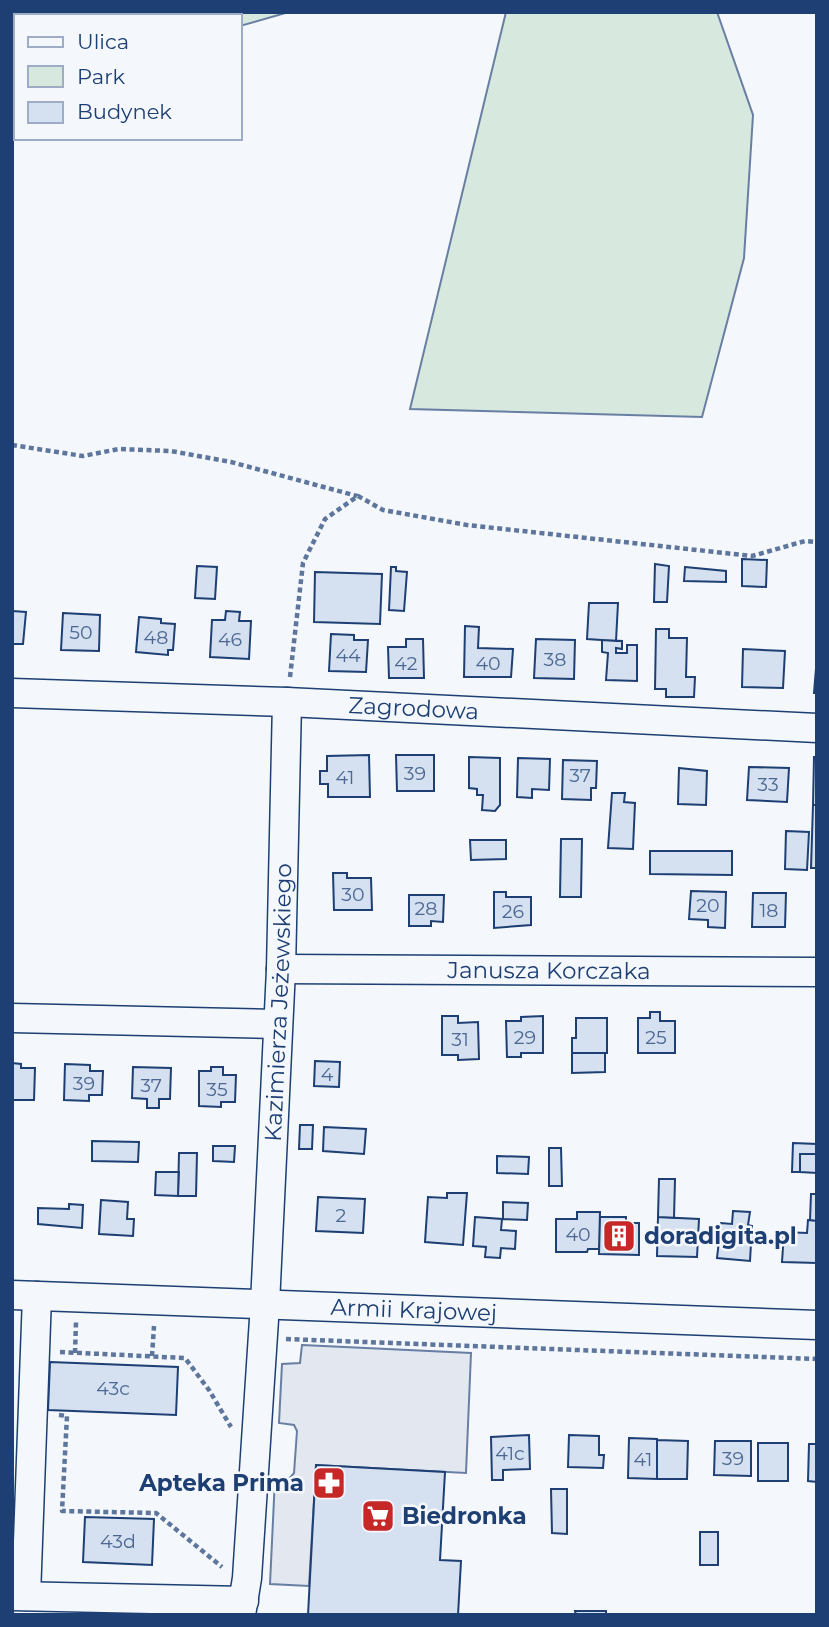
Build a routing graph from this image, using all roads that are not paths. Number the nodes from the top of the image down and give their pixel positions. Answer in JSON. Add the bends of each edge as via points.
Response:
{"nodes":[{"id":1,"x":12,"y":693,"type":"edge"},
{"id":2,"x":287,"y":702,"type":"junction"},
{"id":3,"x":817,"y":727,"type":"edge"},
{"id":4,"x":281,"y":969,"type":"junction"},
{"id":5,"x":817,"y":972,"type":"edge"},
{"id":6,"x":12,"y":1018,"type":"edge"},
{"id":7,"x":277,"y":1024,"type":"junction"},
{"id":8,"x":25,"y":1295,"type":"edge"},
{"id":9,"x":265,"y":1304,"type":"junction"},
{"id":10,"x":817,"y":1325,"type":"edge"},
{"id":11,"x":19,"y":1596,"type":"edge"},
{"id":12,"x":243,"y":1608,"type":"edge"}],
"edges":[{"from":1,"to":2,"type":"street","name":"Zagrodowa"},
{"from":2,"to":3,"type":"street","name":"Zagrodowa"},
{"from":2,"to":4,"type":"street","name":"Kazimierza Jeżewskiego"},
{"from":4,"to":5,"type":"street","name":"Janusza Korczaka"},
{"from":4,"to":7,"type":"street","name":"Kazimierza Jeżewskiego"},
{"from":6,"to":7,"type":"street"},
{"from":7,"to":9,"type":"street","name":"Kazimierza Jeżewskiego"},
{"from":8,"to":9,"type":"street","name":"Armii Krajowej"},
{"from":8,"to":11,"type":"street","via":[[35,1351]]},
{"from":9,"to":10,"type":"street","name":"Armii Krajowej"},
{"from":9,"to":12,"type":"street","name":"Kazimierza Jeżewskiego"},
{"from":11,"to":12,"type":"street"}]}
